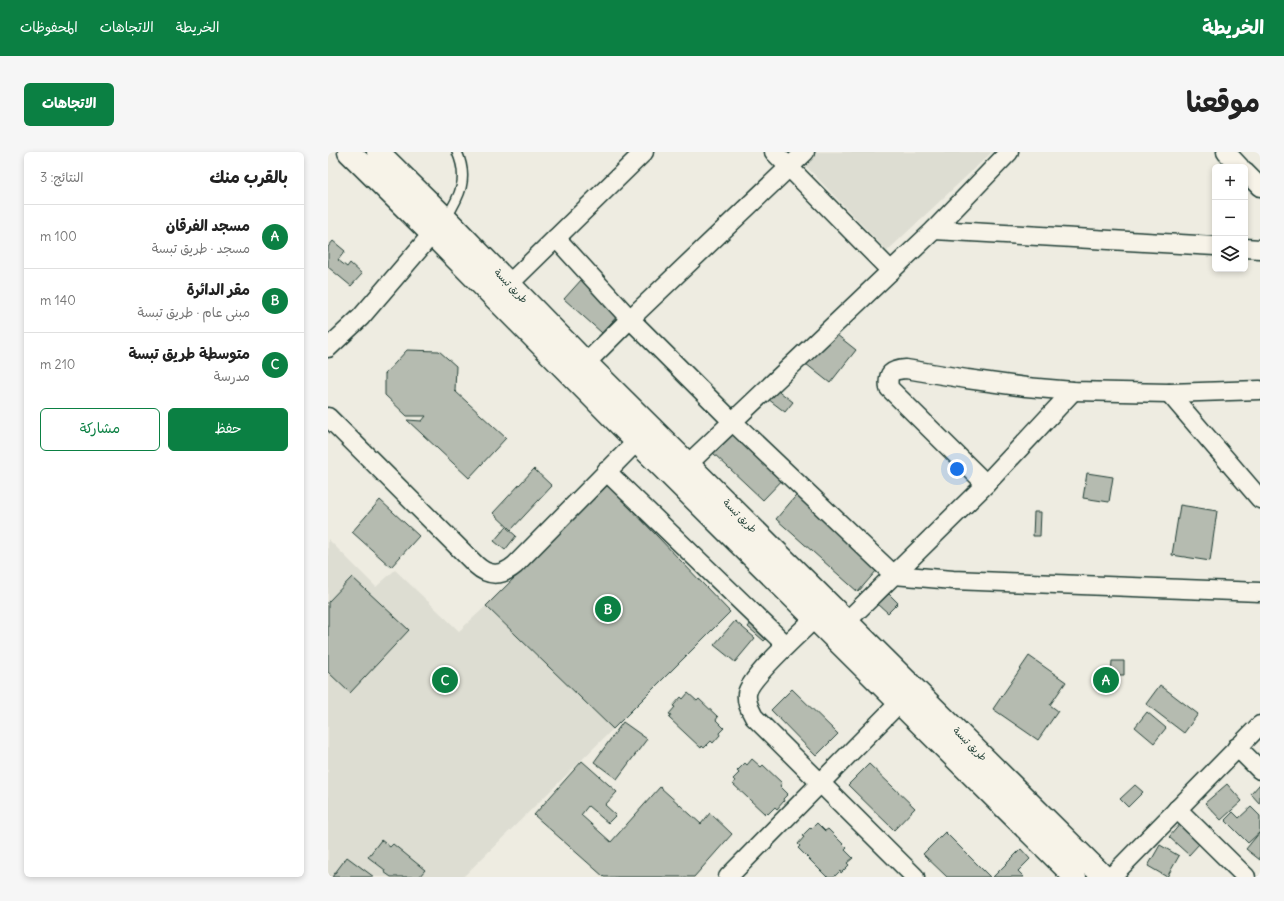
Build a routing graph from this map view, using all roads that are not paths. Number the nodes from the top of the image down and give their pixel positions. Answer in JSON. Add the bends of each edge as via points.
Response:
{"nodes":[{"id":1,"x":349,"y":152,"type":"edge"},
{"id":2,"x":378,"y":152,"type":"edge"},
{"id":3,"x":457,"y":152,"type":"edge"},
{"id":4,"x":644,"y":152,"type":"edge"},
{"id":5,"x":774,"y":152,"type":"edge"},
{"id":6,"x":805,"y":152,"type":"edge"},
{"id":7,"x":1009,"y":152,"type":"edge"},
{"id":8,"x":1237,"y":161,"type":"edge"},
{"id":9,"x":789,"y":167,"type":"junction"},
{"id":10,"x":1260,"y":187,"type":"edge"},
{"id":11,"x":439,"y":227,"type":"junction"},
{"id":12,"x":934,"y":230,"type":"junction"},
{"id":13,"x":556,"y":238,"type":"junction"},
{"id":14,"x":1212,"y":246,"type":"edge"},
{"id":15,"x":1248,"y":248,"type":"edge"},
{"id":16,"x":1260,"y":249,"type":"edge"},
{"id":17,"x":891,"y":270,"type":"junction"},
{"id":18,"x":509,"y":284,"type":"junction"},
{"id":19,"x":630,"y":319,"type":"junction"},
{"id":20,"x":328,"y":348,"type":"edge"},
{"id":21,"x":586,"y":364,"type":"junction"},
{"id":22,"x":1260,"y":390,"type":"edge"},
{"id":23,"x":1073,"y":391,"type":"junction"},
{"id":24,"x":1169,"y":394,"type":"junction"},
{"id":25,"x":328,"y":417,"type":"edge"},
{"id":26,"x":733,"y":422,"type":"junction"},
{"id":27,"x":643,"y":434,"type":"junction"},
{"id":28,"x":688,"y":464,"type":"junction"},
{"id":29,"x":606,"y":471,"type":"junction"},
{"id":30,"x":986,"y":484,"type":"junction"},
{"id":31,"x":1259,"y":494,"type":"edge"},
{"id":32,"x":894,"y":575,"type":"junction"},
{"id":33,"x":1260,"y":592,"type":"edge"},
{"id":34,"x":815,"y":618,"type":"junction"},
{"id":35,"x":846,"y":622,"type":"junction"},
{"id":36,"x":786,"y":645,"type":"junction"},
{"id":37,"x":899,"y":703,"type":"junction"},
{"id":38,"x":1260,"y":725,"type":"edge"},
{"id":39,"x":1237,"y":747,"type":"junction"},
{"id":40,"x":1260,"y":770,"type":"edge"},
{"id":41,"x":820,"y":783,"type":"junction"},
{"id":42,"x":1177,"y":809,"type":"junction"},
{"id":43,"x":728,"y":877,"type":"edge"},
{"id":44,"x":916,"y":877,"type":"edge"},
{"id":45,"x":1075,"y":877,"type":"edge"},
{"id":46,"x":1104,"y":877,"type":"edge"},
{"id":47,"x":1111,"y":877,"type":"edge"},
{"id":48,"x":1246,"y":877,"type":"edge"}],
"edges":[{"from":1,"to":11,"type":"main road","name":"طريق تبسة"},
{"from":2,"to":11,"type":"main road","name":"طريق تبسة"},
{"from":3,"to":11,"type":"lane","via":[[461,161],[463,182],[460,192]]},
{"from":4,"to":13,"type":"street"},
{"from":5,"to":9,"type":"street"},
{"from":6,"to":9,"type":"street"},
{"from":7,"to":12,"type":"street"},
{"from":8,"to":10,"type":"street"},
{"from":9,"to":17,"type":"street"},
{"from":9,"to":19,"type":"street"},
{"from":11,"to":18,"type":"main road","name":"طريق تبسة"},
{"from":11,"to":20,"type":"street","via":[[361,317]]},
{"from":11,"to":27,"type":"main road","name":"طريق تبسة"},
{"from":12,"to":14,"type":"street"},
{"from":12,"to":17,"type":"street"},
{"from":13,"to":18,"type":"street"},
{"from":13,"to":19,"type":"street"},
{"from":15,"to":16,"type":"street"},
{"from":17,"to":26,"type":"street"},
{"from":18,"to":21,"type":"main road","name":"طريق تبسة"},
{"from":19,"to":21,"type":"street"},
{"from":19,"to":26,"type":"street"},
{"from":21,"to":27,"type":"main road","name":"طريق تبسة"},
{"from":22,"to":24,"type":"street"},
{"from":23,"to":24,"type":"street"},
{"from":23,"to":30,"type":"street"},
{"from":23,"to":30,"type":"street","via":[[1003,384],[906,369],[891,373],[888,380],[889,388]]},
{"from":24,"to":31,"type":"street"},
{"from":25,"to":29,"type":"street","via":[[476,565],[492,574],[505,573],[515,566]]},
{"from":26,"to":28,"type":"street"},
{"from":26,"to":32,"type":"street"},
{"from":27,"to":28,"type":"main road","name":"طريق تبسة"},
{"from":27,"to":29,"type":"street"},
{"from":27,"to":34,"type":"main road","name":"طريق تبسة"},
{"from":28,"to":35,"type":"main road","name":"طريق تبسة"},
{"from":29,"to":36,"type":"street"},
{"from":30,"to":32,"type":"street"},
{"from":32,"to":33,"type":"street","via":[[953,580]]},
{"from":32,"to":35,"type":"street"},
{"from":34,"to":36,"type":"street"},
{"from":34,"to":37,"type":"main road","name":"طريق تبسة"},
{"from":35,"to":46,"type":"main road","name":"طريق تبسة"},
{"from":36,"to":41,"type":"street","via":[[752,683],[747,692],[747,702],[754,717]]},
{"from":37,"to":41,"type":"street"},
{"from":37,"to":45,"type":"main road","name":"طريق تبسة"},
{"from":38,"to":39,"type":"street"},
{"from":39,"to":40,"type":"street"},
{"from":39,"to":42,"type":"street"},
{"from":41,"to":43,"type":"street"},
{"from":41,"to":44,"type":"street"},
{"from":42,"to":47,"type":"street"},
{"from":42,"to":48,"type":"street"}]}
